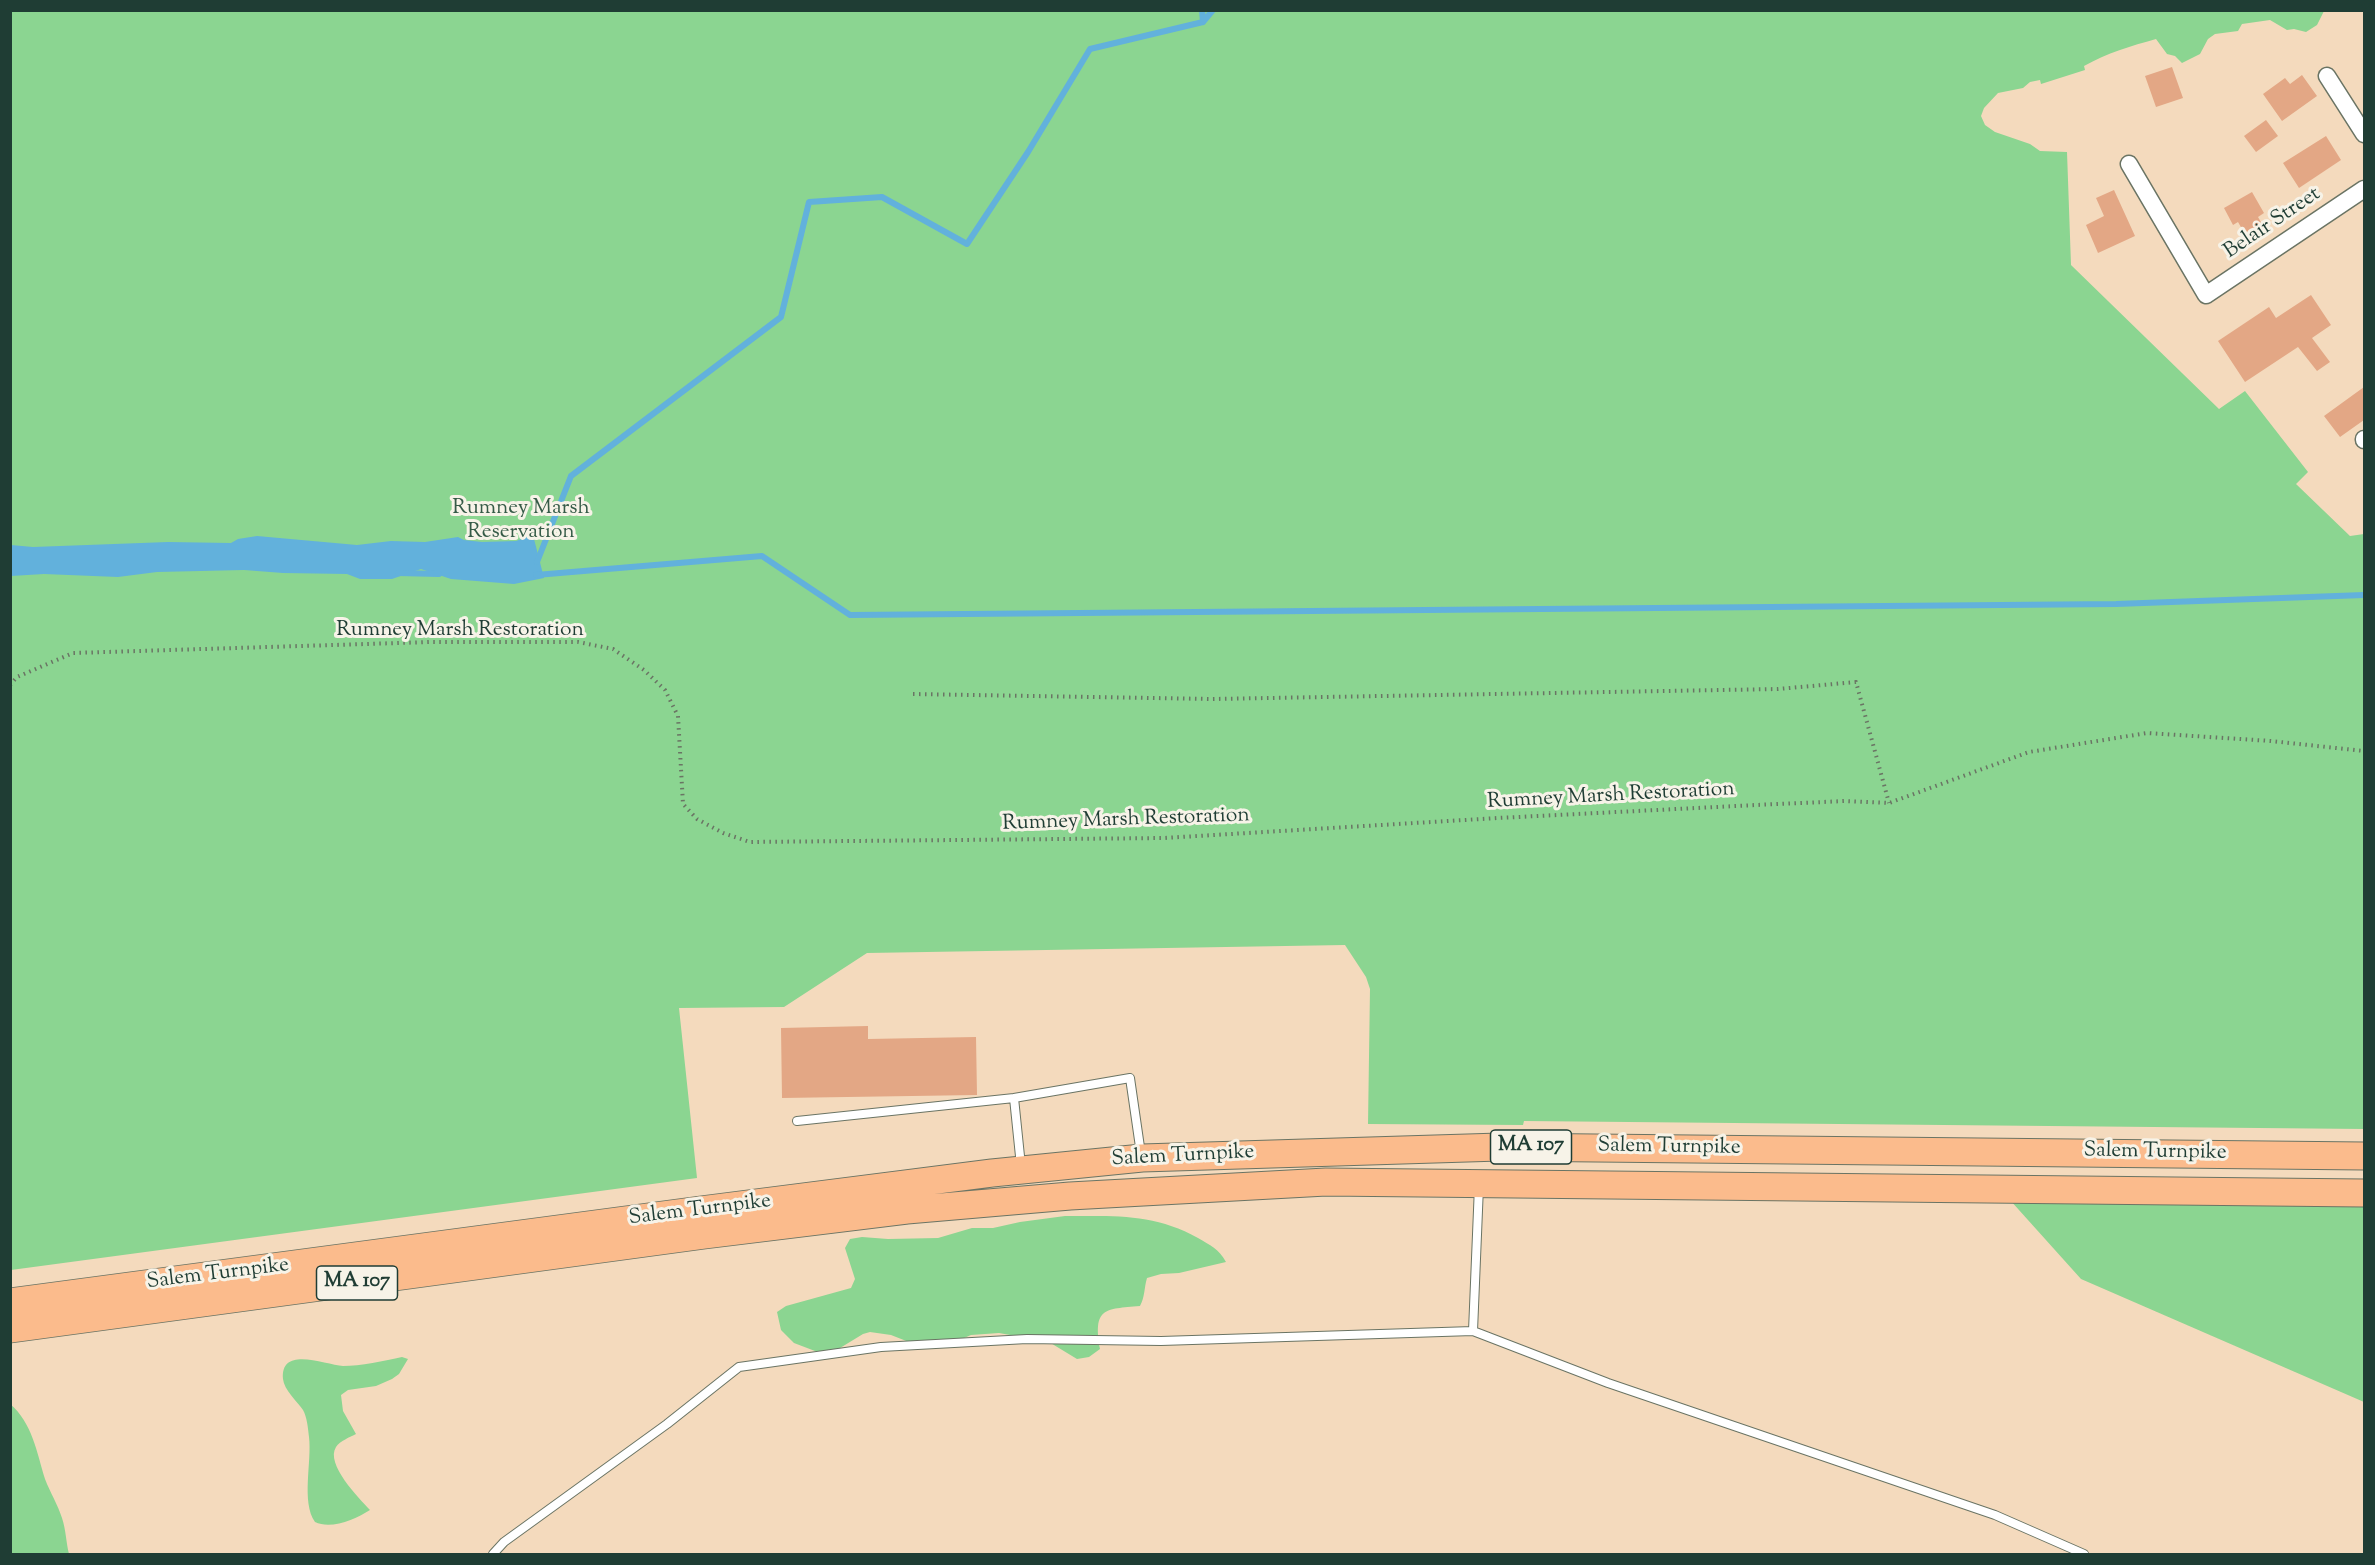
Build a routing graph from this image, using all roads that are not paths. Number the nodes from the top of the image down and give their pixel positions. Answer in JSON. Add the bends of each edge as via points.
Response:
{"nodes":[{"id":1,"x":2327,"y":76,"type":"dead end"},
{"id":2,"x":2364,"y":134,"type":"edge"},
{"id":3,"x":2129,"y":164,"type":"dead end"},
{"id":4,"x":2364,"y":189,"type":"edge"},
{"id":5,"x":1014,"y":1098,"type":"junction"},
{"id":6,"x":797,"y":1121,"type":"dead end"},
{"id":7,"x":2364,"y":1156,"type":"edge"},
{"id":8,"x":1142,"y":1158,"type":"junction"},
{"id":9,"x":1021,"y":1170,"type":"junction"},
{"id":10,"x":1479,"y":1185,"type":"junction"},
{"id":11,"x":2364,"y":1193,"type":"edge"},
{"id":12,"x":10,"y":1302,"type":"edge"},
{"id":13,"x":10,"y":1329,"type":"edge"},
{"id":14,"x":1473,"y":1331,"type":"junction"},
{"id":15,"x":493,"y":1554,"type":"edge"},
{"id":16,"x":2084,"y":1554,"type":"edge"}],
"edges":[{"from":1,"to":2,"type":"street"},
{"from":3,"to":4,"type":"street","name":"Belair Street","via":[[2206,295]]},
{"from":5,"to":6,"type":"lane"},
{"from":5,"to":8,"type":"lane","via":[[1130,1078]]},
{"from":5,"to":9,"type":"lane"},
{"from":7,"to":8,"type":"main road","name":"Salem Turnpike","number":"MA 107","via":[[1500,1147]]},
{"from":8,"to":9,"type":"main road","name":"Salem Turnpike","number":"MA 107"},
{"from":9,"to":12,"type":"main road","name":"Salem Turnpike","number":"MA 107"},
{"from":10,"to":11,"type":"main road","name":"Salem Turnpike","number":"MA 107"},
{"from":10,"to":13,"type":"main road","name":"Salem Turnpike","number":"MA 107","via":[[1326,1182],[1070,1196],[907,1210]]},
{"from":10,"to":14,"type":"lane"},
{"from":14,"to":15,"type":"lane","via":[[1161,1341],[1027,1339],[881,1347],[739,1367]]},
{"from":14,"to":16,"type":"lane","via":[[1608,1383],[1995,1515]]}]}
